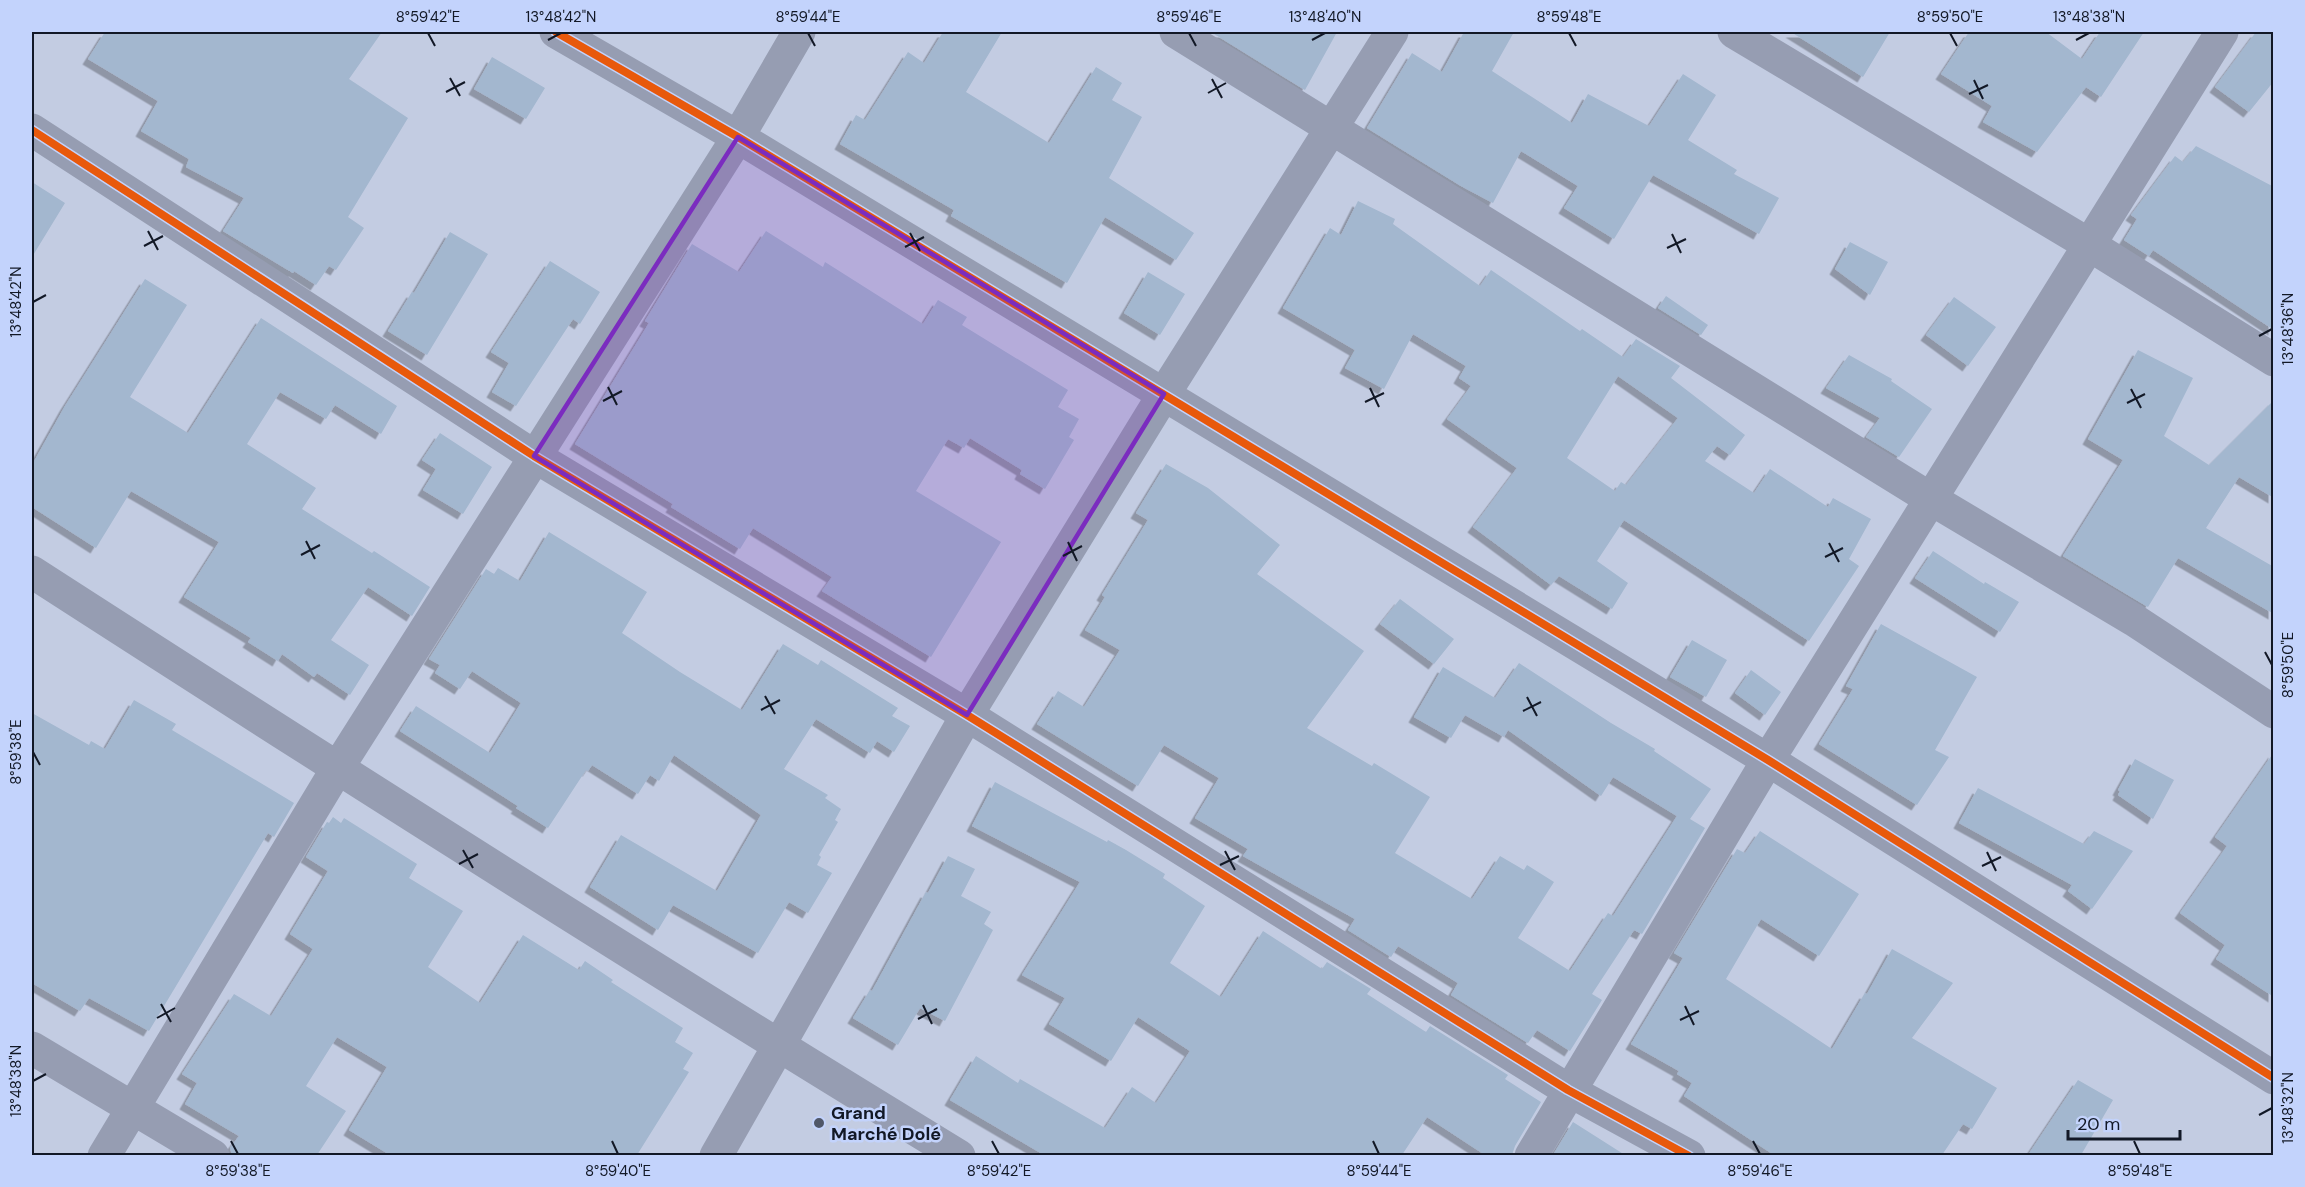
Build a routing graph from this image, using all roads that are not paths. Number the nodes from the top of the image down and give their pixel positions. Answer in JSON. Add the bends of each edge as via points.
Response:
{"nodes":[{"id":1,"x":556,"y":32,"type":"edge"},
{"id":2,"x":799,"y":32,"type":"edge"},
{"id":3,"x":1176,"y":32,"type":"edge"},
{"id":4,"x":1392,"y":32,"type":"edge"},
{"id":5,"x":1734,"y":32,"type":"edge"},
{"id":6,"x":2222,"y":32,"type":"edge"},
{"id":7,"x":1331,"y":128,"type":"junction"},
{"id":8,"x":32,"y":130,"type":"edge"},
{"id":9,"x":738,"y":137,"type":"junction"},
{"id":10,"x":2088,"y":244,"type":"junction"},
{"id":11,"x":2274,"y":360,"type":"edge"},
{"id":12,"x":1164,"y":394,"type":"junction"},
{"id":13,"x":534,"y":456,"type":"junction"},
{"id":14,"x":1931,"y":499,"type":"junction"},
{"id":15,"x":32,"y":572,"type":"edge"},
{"id":16,"x":2274,"y":712,"type":"edge"},
{"id":17,"x":967,"y":715,"type":"junction"},
{"id":18,"x":1768,"y":760,"type":"junction"},
{"id":19,"x":337,"y":769,"type":"junction"},
{"id":20,"x":779,"y":1047,"type":"junction"},
{"id":21,"x":32,"y":1048,"type":"edge"},
{"id":22,"x":2274,"y":1078,"type":"edge"},
{"id":23,"x":1568,"y":1090,"type":"junction"},
{"id":24,"x":134,"y":1108,"type":"junction"},
{"id":25,"x":104,"y":1155,"type":"edge"},
{"id":26,"x":213,"y":1155,"type":"edge"},
{"id":27,"x":716,"y":1155,"type":"edge"},
{"id":28,"x":959,"y":1155,"type":"edge"},
{"id":29,"x":1531,"y":1155,"type":"edge"},
{"id":30,"x":1689,"y":1155,"type":"edge"}],
"edges":[{"from":1,"to":9,"type":"street"},
{"from":2,"to":9,"type":"street"},
{"from":3,"to":7,"type":"street"},
{"from":4,"to":7,"type":"street"},
{"from":5,"to":10,"type":"street"},
{"from":6,"to":10,"type":"street"},
{"from":7,"to":12,"type":"street"},
{"from":7,"to":14,"type":"street"},
{"from":8,"to":13,"type":"street"},
{"from":9,"to":12,"type":"street"},
{"from":9,"to":13,"type":"street"},
{"from":10,"to":11,"type":"street"},
{"from":10,"to":14,"type":"street"},
{"from":12,"to":17,"type":"street"},
{"from":12,"to":18,"type":"street"},
{"from":13,"to":17,"type":"street"},
{"from":13,"to":19,"type":"street"},
{"from":14,"to":16,"type":"street","via":[[2134,620]]},
{"from":14,"to":18,"type":"street"},
{"from":15,"to":19,"type":"street"},
{"from":17,"to":20,"type":"street"},
{"from":17,"to":23,"type":"street"},
{"from":18,"to":22,"type":"street"},
{"from":18,"to":23,"type":"street"},
{"from":19,"to":20,"type":"street"},
{"from":19,"to":24,"type":"street"},
{"from":20,"to":27,"type":"street"},
{"from":20,"to":28,"type":"street"},
{"from":21,"to":24,"type":"street"},
{"from":23,"to":29,"type":"street"},
{"from":23,"to":30,"type":"street"},
{"from":24,"to":25,"type":"street"},
{"from":24,"to":26,"type":"street"}]}
